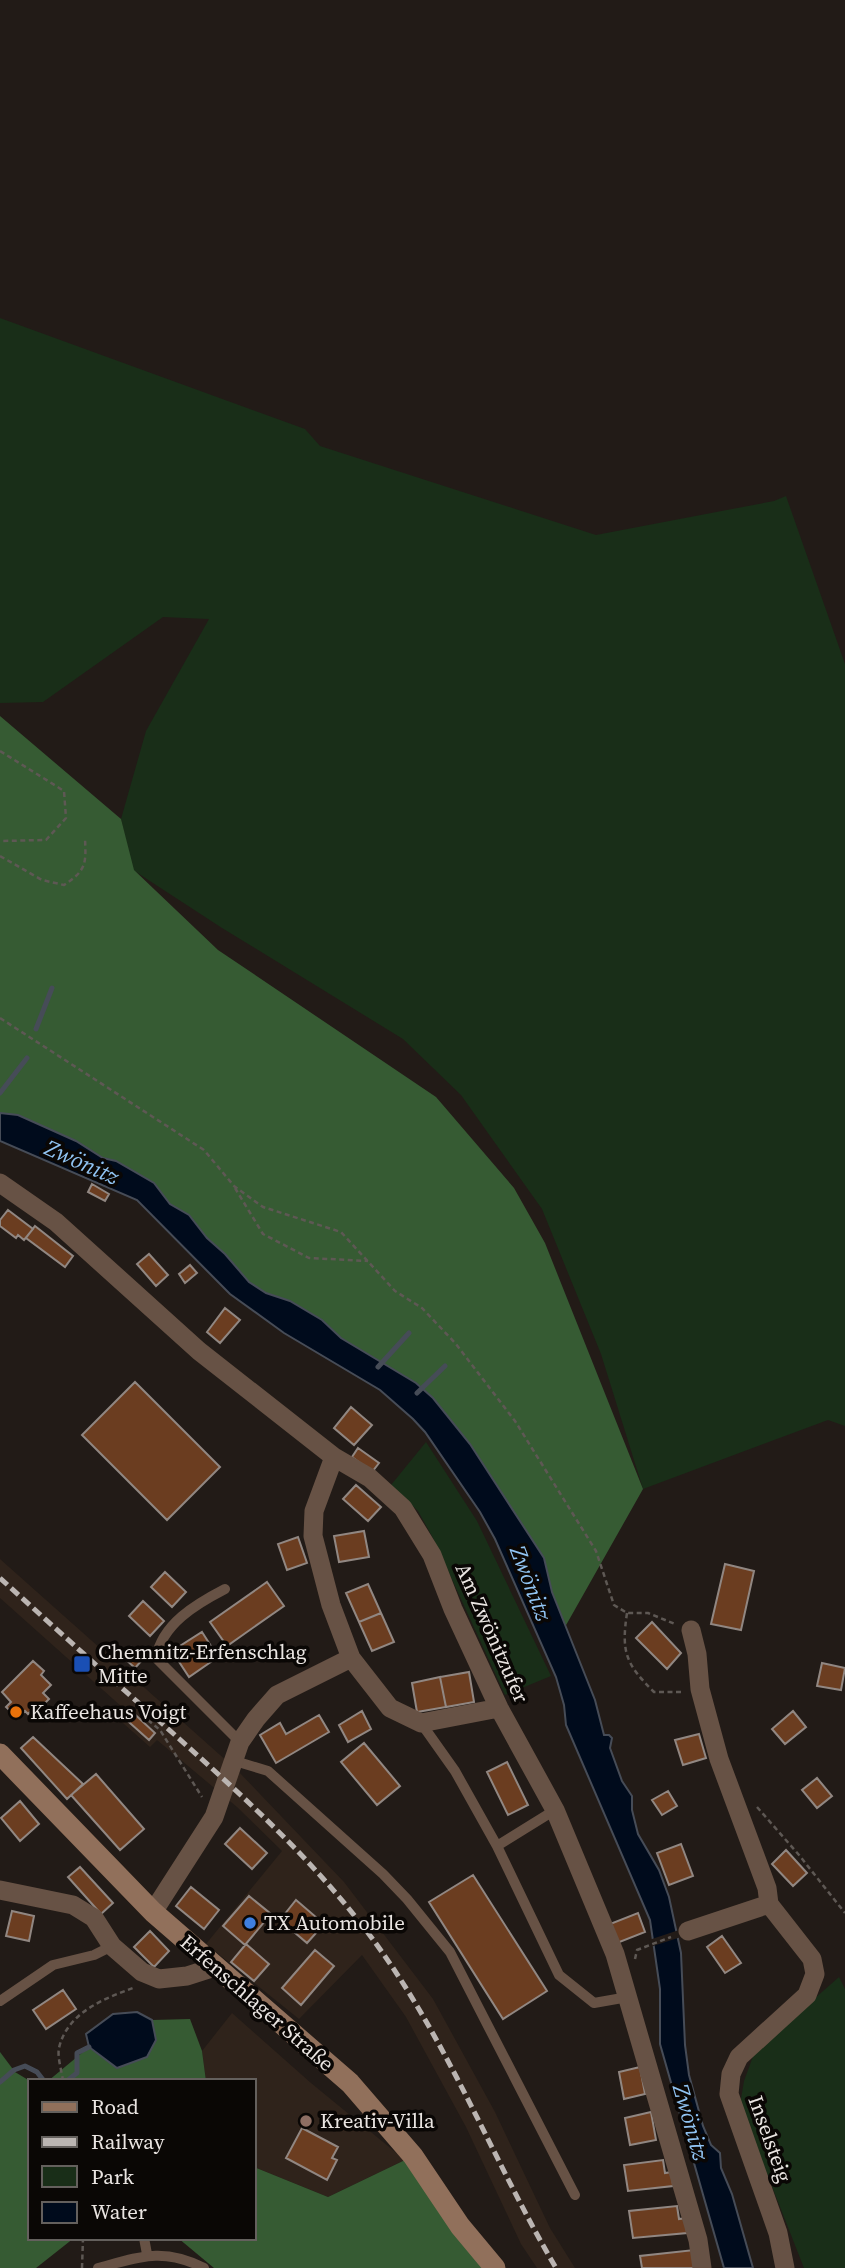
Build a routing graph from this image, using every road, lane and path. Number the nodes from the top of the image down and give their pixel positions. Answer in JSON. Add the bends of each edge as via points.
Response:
{"nodes":[{"id":1,"x":0,"y":751,"type":"edge"},
{"id":2,"x":85,"y":838,"type":"dead end"},
{"id":3,"x":0,"y":841,"type":"edge"},
{"id":4,"x":0,"y":856,"type":"edge"},
{"id":5,"x":0,"y":1018,"type":"edge"},
{"id":6,"x":0,"y":1183,"type":"edge"},
{"id":7,"x":234,"y":1186,"type":"junction"},
{"id":8,"x":368,"y":1261,"type":"junction"},
{"id":9,"x":334,"y":1457,"type":"junction"},
{"id":10,"x":225,"y":1589,"type":"dead end"},
{"id":11,"x":627,"y":1614,"type":"junction"},
{"id":12,"x":691,"y":1630,"type":"joint"},
{"id":13,"x":351,"y":1658,"type":"junction"},
{"id":14,"x":700,"y":1689,"type":"junction"},
{"id":15,"x":499,"y":1708,"type":"junction"},
{"id":16,"x":148,"y":1720,"type":"dead end"},
{"id":17,"x":421,"y":1723,"type":"junction"},
{"id":18,"x":237,"y":1752,"type":"junction"},
{"id":19,"x":0,"y":1754,"type":"edge"},
{"id":20,"x":755,"y":1805,"type":"dead end"},
{"id":21,"x":555,"y":1810,"type":"junction"},
{"id":22,"x":214,"y":1817,"type":"junction"},
{"id":23,"x":497,"y":1846,"type":"junction"},
{"id":24,"x":0,"y":1890,"type":"edge"},
{"id":25,"x":769,"y":1904,"type":"junction"},
{"id":26,"x":153,"y":1912,"type":"junction"},
{"id":27,"x":845,"y":1913,"type":"edge"},
{"id":28,"x":688,"y":1931,"type":"joint"},
{"id":29,"x":648,"y":1944,"type":"dead end"},
{"id":30,"x":112,"y":1946,"type":"junction"},
{"id":31,"x":215,"y":1967,"type":"junction"},
{"id":32,"x":159,"y":1979,"type":"junction"},
{"id":33,"x":628,"y":1997,"type":"junction"},
{"id":34,"x":0,"y":2001,"type":"edge"},
{"id":35,"x":64,"y":2079,"type":"edge"},
{"id":36,"x":575,"y":2195,"type":"dead end"},
{"id":37,"x":83,"y":2240,"type":"edge"},
{"id":38,"x":144,"y":2240,"type":"edge"},
{"id":39,"x":147,"y":2255,"type":"junction"},
{"id":40,"x":97,"y":2267,"type":"edge"},
{"id":41,"x":82,"y":2268,"type":"edge"},
{"id":42,"x":204,"y":2268,"type":"edge"},
{"id":43,"x":495,"y":2268,"type":"edge"},
{"id":44,"x":702,"y":2268,"type":"edge"},
{"id":45,"x":785,"y":2268,"type":"edge"}],
"edges":[{"from":1,"to":3,"type":"path","via":[[64,791],[66,818],[47,840]]},
{"from":2,"to":4,"type":"path","via":[[86,863],[64,885],[42,880]]},
{"from":5,"to":7,"type":"path","via":[[204,1150]]},
{"from":6,"to":9,"type":"street","name":"Am Zwönitzufer","via":[[56,1222],[198,1351]]},
{"from":7,"to":8,"type":"path","via":[[263,1207],[341,1232]]},
{"from":7,"to":8,"type":"path","via":[[263,1234],[309,1258]]},
{"from":8,"to":11,"type":"path","via":[[447,1335],[515,1421],[596,1551],[614,1605]]},
{"from":9,"to":13,"type":"street","via":[[314,1511],[313,1536]]},
{"from":9,"to":15,"type":"street","name":"Am Zwönitzufer","via":[[370,1478],[403,1508],[432,1555]]},
{"from":10,"to":18,"type":"lane","via":[[176,1622],[158,1644],[156,1658]]},
{"from":11,"to":12,"type":"path","via":[[648,1613]]},
{"from":11,"to":14,"type":"path","via":[[623,1638],[629,1664],[654,1692]]},
{"from":12,"to":14,"type":"street","name":"Inselsteig"},
{"from":13,"to":17,"type":"street","via":[[390,1708]]},
{"from":13,"to":18,"type":"street","via":[[276,1695]]},
{"from":14,"to":25,"type":"street","name":"Inselsteig"},
{"from":15,"to":17,"type":"street"},
{"from":15,"to":21,"type":"street","name":"Am Zwönitzufer"},
{"from":16,"to":22,"type":"path","via":[[160,1730]]},
{"from":17,"to":23,"type":"lane","via":[[455,1771]]},
{"from":18,"to":22,"type":"street"},
{"from":18,"to":36,"type":"lane","via":[[278,1779],[383,1874],[450,1952]]},
{"from":19,"to":26,"type":"main road","name":"Erfenschlager Straße"},
{"from":20,"to":27,"type":"path"},
{"from":21,"to":23,"type":"lane"},
{"from":21,"to":33,"type":"street","name":"Am Zwönitzufer","via":[[615,1954]]},
{"from":22,"to":26,"type":"street"},
{"from":23,"to":33,"type":"lane","via":[[559,1975],[594,2003]]},
{"from":24,"to":30,"type":"street","via":[[73,1905],[94,1918]]},
{"from":25,"to":28,"type":"street"},
{"from":25,"to":45,"type":"street","name":"Inselsteig","via":[[812,1959],[815,1973],[807,1996],[739,2057],[729,2094],[778,2233]]},
{"from":26,"to":31,"type":"main road","name":"Erfenschlager Straße"},
{"from":28,"to":29,"type":"path"},
{"from":30,"to":32,"type":"street","via":[[142,1972]]},
{"from":30,"to":34,"type":"lane","via":[[53,1965]]},
{"from":31,"to":32,"type":"street"},
{"from":31,"to":43,"type":"main road","name":"Erfenschlager Straße","via":[[350,2084],[413,2155],[460,2226]]},
{"from":32,"to":35,"type":"path","via":[[100,2000],[73,2021],[58,2049]]},
{"from":33,"to":44,"type":"street","name":"Am Zwönitzufer","via":[[698,2240]]},
{"from":37,"to":41,"type":"path"},
{"from":38,"to":39,"type":"lane"},
{"from":39,"to":40,"type":"lane"},
{"from":39,"to":42,"type":"lane","via":[[187,2259]]}]}
